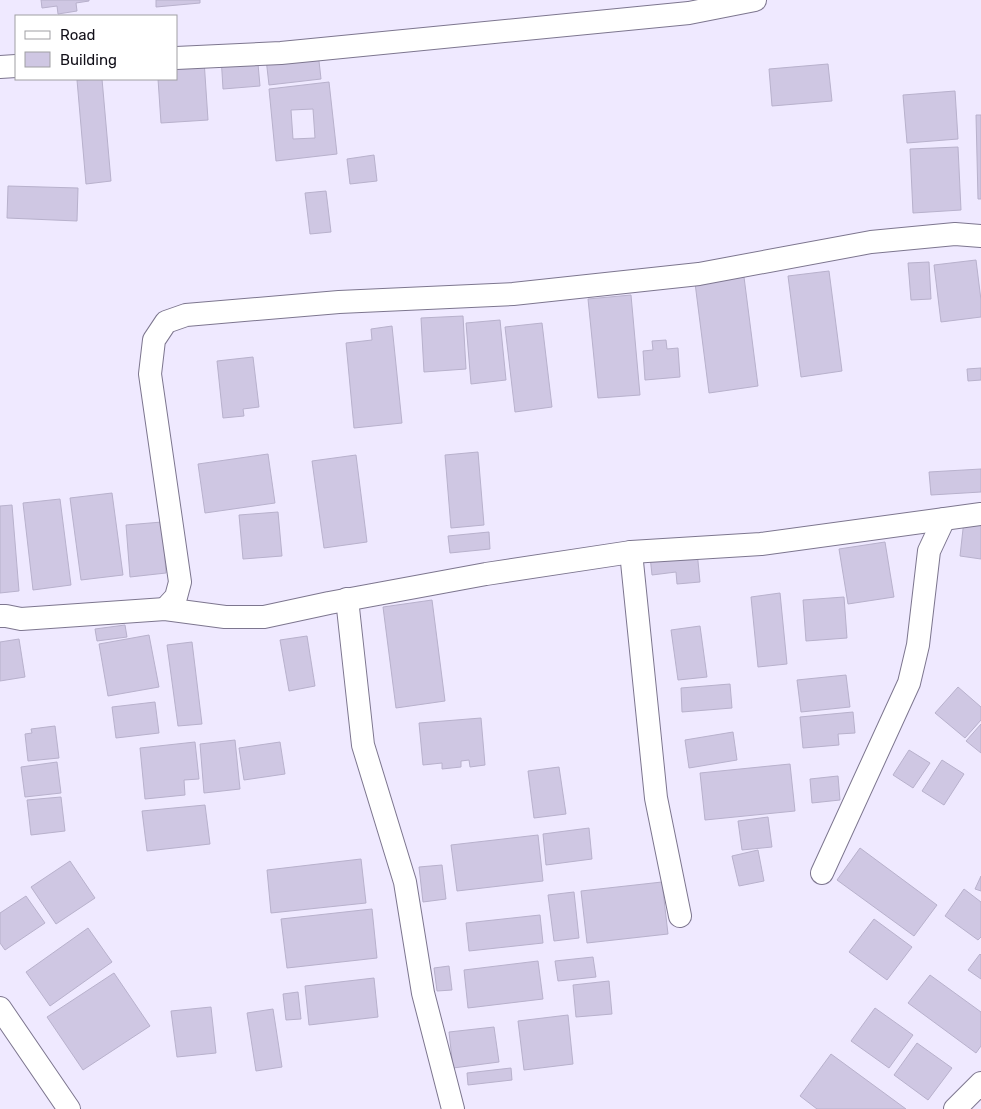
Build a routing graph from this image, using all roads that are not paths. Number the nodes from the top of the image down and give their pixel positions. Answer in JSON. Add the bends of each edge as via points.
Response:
{"nodes":[{"id":1,"x":755,"y":0,"type":"edge"},
{"id":2,"x":689,"y":6,"type":"edge"},
{"id":3,"x":178,"y":58,"type":"edge"},
{"id":4,"x":15,"y":66,"type":"edge"},
{"id":5,"x":0,"y":67,"type":"edge"},
{"id":6,"x":981,"y":236,"type":"edge"},
{"id":7,"x":981,"y":514,"type":"edge"},
{"id":8,"x":944,"y":519,"type":"junction"},
{"id":9,"x":631,"y":552,"type":"junction"},
{"id":10,"x":347,"y":599,"type":"junction"},
{"id":11,"x":165,"y":609,"type":"junction"},
{"id":12,"x":0,"y":616,"type":"edge"},
{"id":13,"x":822,"y":873,"type":"dead end"},
{"id":14,"x":680,"y":916,"type":"dead end"},
{"id":15,"x":0,"y":1008,"type":"edge"},
{"id":16,"x":981,"y":1083,"type":"edge"},
{"id":17,"x":69,"y":1109,"type":"edge"},
{"id":18,"x":453,"y":1109,"type":"edge"},
{"id":19,"x":956,"y":1109,"type":"edge"}],
"edges":[{"from":1,"to":2,"type":"street"},
{"from":2,"to":3,"type":"street","via":[[281,53]]},
{"from":4,"to":5,"type":"street"},
{"from":6,"to":11,"type":"street","via":[[955,234],[872,242],[699,274],[513,294],[339,302],[186,316],[166,322],[154,340],[150,374],[180,582],[176,597]]},
{"from":7,"to":8,"type":"street"},
{"from":8,"to":9,"type":"street","via":[[761,544]]},
{"from":8,"to":13,"type":"street","via":[[928,551],[918,645],[909,683]]},
{"from":9,"to":10,"type":"street"},
{"from":9,"to":14,"type":"street","via":[[656,798]]},
{"from":10,"to":11,"type":"street","via":[[264,617],[225,617]]},
{"from":10,"to":18,"type":"street","via":[[363,745],[405,882],[423,993]]},
{"from":11,"to":12,"type":"street","via":[[21,619]]},
{"from":15,"to":17,"type":"street"},
{"from":16,"to":19,"type":"street"}]}
